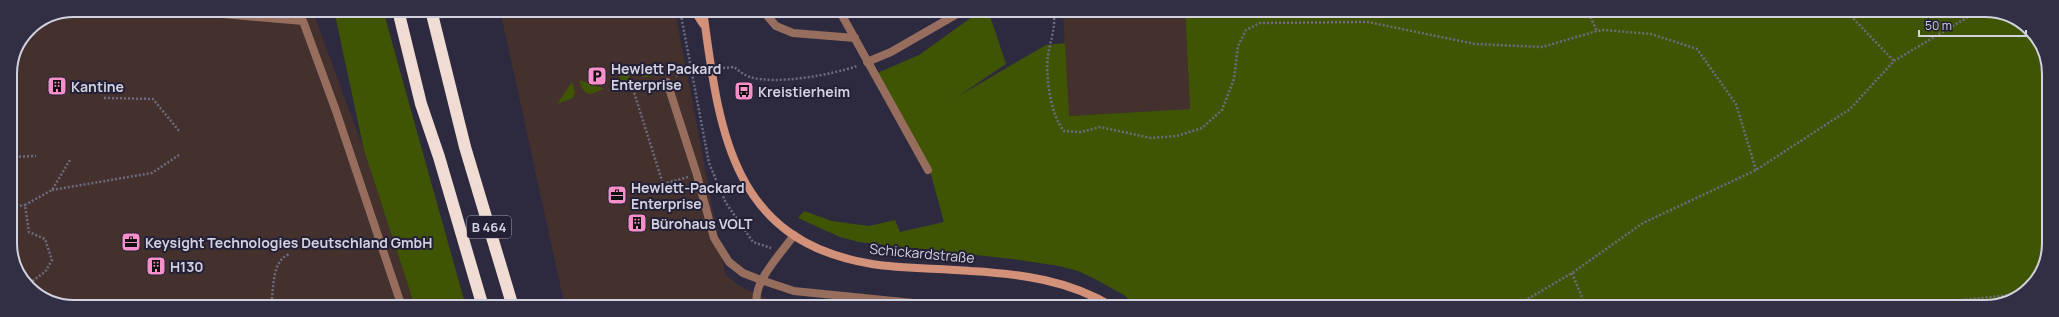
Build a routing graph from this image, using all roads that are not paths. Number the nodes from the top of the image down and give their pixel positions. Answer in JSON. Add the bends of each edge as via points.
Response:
{"nodes":[{"id":1,"x":257,"y":17,"type":"edge"},
{"id":2,"x":400,"y":17,"type":"edge"},
{"id":3,"x":433,"y":17,"type":"edge"},
{"id":4,"x":700,"y":17,"type":"edge"},
{"id":5,"x":703,"y":17,"type":"edge"},
{"id":6,"x":706,"y":17,"type":"edge"},
{"id":7,"x":768,"y":17,"type":"edge"},
{"id":8,"x":843,"y":17,"type":"edge"},
{"id":9,"x":952,"y":17,"type":"edge"},
{"id":10,"x":705,"y":28,"type":"junction"},
{"id":11,"x":855,"y":38,"type":"junction"},
{"id":12,"x":867,"y":62,"type":"junction"},
{"id":13,"x":667,"y":82,"type":"road end"},
{"id":14,"x":928,"y":170,"type":"dead end"},
{"id":15,"x":794,"y":236,"type":"junction"},
{"id":16,"x":761,"y":280,"type":"junction"},
{"id":17,"x":400,"y":300,"type":"edge"},
{"id":18,"x":481,"y":300,"type":"edge"},
{"id":19,"x":511,"y":300,"type":"edge"},
{"id":20,"x":757,"y":300,"type":"edge"},
{"id":21,"x":883,"y":300,"type":"edge"},
{"id":22,"x":1101,"y":300,"type":"edge"}],
"edges":[{"from":1,"to":17,"type":"street","via":[[302,21]]},
{"from":2,"to":18,"type":"highway","number":"B 464","via":[[421,104]]},
{"from":3,"to":19,"type":"highway","number":"B 464","via":[[465,147]]},
{"from":4,"to":10,"type":"street"},
{"from":5,"to":10,"type":"street","name":"Schickardstraße"},
{"from":6,"to":10,"type":"street"},
{"from":7,"to":11,"type":"street","via":[[776,26],[793,33]]},
{"from":8,"to":11,"type":"street"},
{"from":9,"to":12,"type":"street","via":[[901,47]]},
{"from":10,"to":15,"type":"street","name":"Schickardstraße","via":[[731,156],[744,183],[766,212]]},
{"from":11,"to":12,"type":"street"},
{"from":12,"to":14,"type":"street"},
{"from":13,"to":16,"type":"street","via":[[714,238],[722,253],[743,273]]},
{"from":15,"to":16,"type":"street"},
{"from":15,"to":22,"type":"street","name":"Schickardstraße","via":[[833,254],[872,264],[1006,273],[1041,278],[1069,285]]},
{"from":16,"to":20,"type":"street"},
{"from":16,"to":21,"type":"street","via":[[794,291]]}]}
